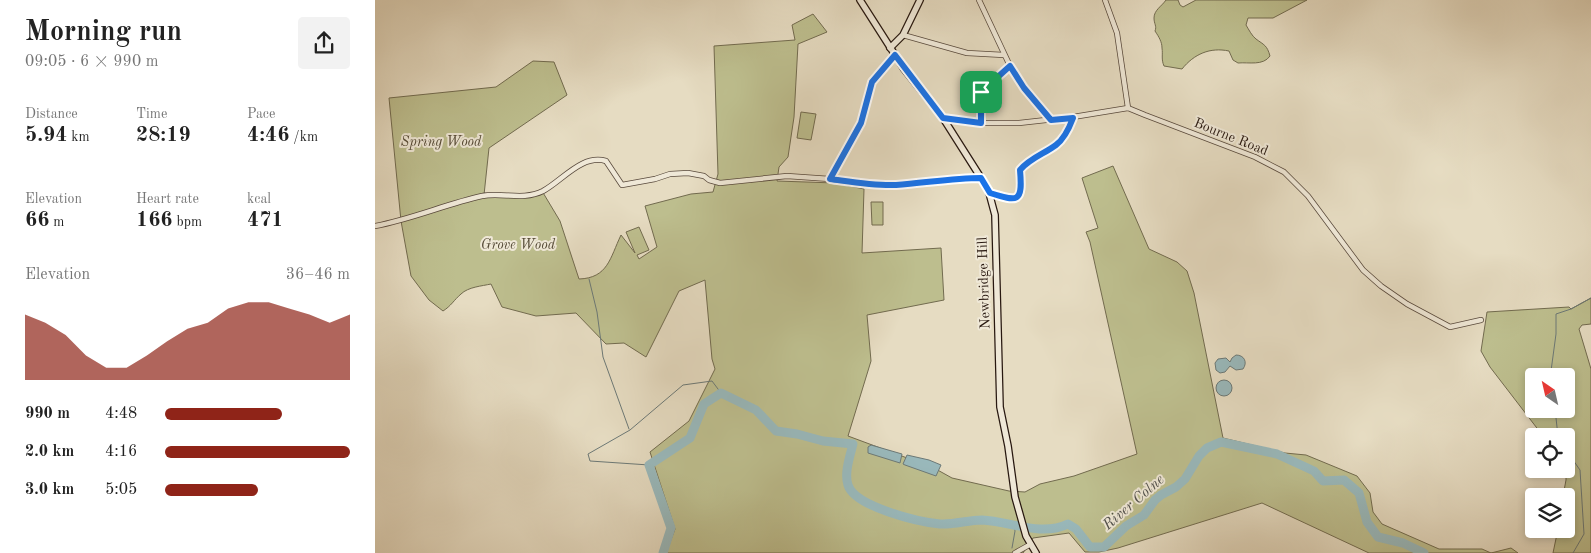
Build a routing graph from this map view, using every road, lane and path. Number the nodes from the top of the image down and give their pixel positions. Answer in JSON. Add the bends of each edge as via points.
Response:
{"nodes":[{"id":1,"x":860,"y":0,"type":"edge"},
{"id":2,"x":920,"y":0,"type":"edge"},
{"id":3,"x":979,"y":0,"type":"edge"},
{"id":4,"x":1105,"y":0,"type":"edge"},
{"id":5,"x":903,"y":35,"type":"junction"},
{"id":6,"x":891,"y":48,"type":"junction"},
{"id":7,"x":1004,"y":54,"type":"junction"},
{"id":8,"x":895,"y":55,"type":"junction"},
{"id":9,"x":1010,"y":66,"type":"junction"},
{"id":10,"x":1128,"y":108,"type":"junction"},
{"id":11,"x":943,"y":118,"type":"junction"},
{"id":12,"x":1073,"y":118,"type":"junction"},
{"id":13,"x":1054,"y":119,"type":"junction"},
{"id":14,"x":981,"y":123,"type":"junction"},
{"id":15,"x":1070,"y":126,"type":"junction"},
{"id":16,"x":981,"y":178,"type":"junction"},
{"id":17,"x":830,"y":179,"type":"junction"},
{"id":18,"x":990,"y":193,"type":"junction"},
{"id":19,"x":375,"y":226,"type":"edge"},
{"id":20,"x":1481,"y":320,"type":"dead end"},
{"id":21,"x":1031,"y":544,"type":"junction"},
{"id":22,"x":1015,"y":553,"type":"edge"},
{"id":23,"x":1036,"y":553,"type":"edge"}],
"edges":[{"from":1,"to":6,"type":"street","name":"Newbridge Hill"},
{"from":2,"to":5,"type":"street"},
{"from":3,"to":7,"type":"street"},
{"from":4,"to":10,"type":"street","via":[[1117,34]]},
{"from":5,"to":6,"type":"street"},
{"from":5,"to":7,"type":"street","via":[[967,53]]},
{"from":6,"to":8,"type":"street","name":"Newbridge Hill"},
{"from":7,"to":9,"type":"street"},
{"from":8,"to":11,"type":"street","name":"Newbridge Hill"},
{"from":8,"to":17,"type":"street","via":[[872,82],[861,123]]},
{"from":9,"to":13,"type":"street","via":[[1024,88]]},
{"from":9,"to":14,"type":"street","via":[[981,92]]},
{"from":10,"to":12,"type":"street"},
{"from":10,"to":20,"type":"street","name":"Bourne Road","via":[[1255,157],[1284,172],[1308,196],[1363,270],[1381,286],[1451,327]]},
{"from":11,"to":14,"type":"street"},
{"from":11,"to":16,"type":"street","name":"Newbridge Hill"},
{"from":12,"to":13,"type":"street"},
{"from":12,"to":15,"type":"street"},
{"from":13,"to":14,"type":"street"},
{"from":13,"to":15,"type":"street"},
{"from":15,"to":18,"type":"street","via":[[1058,144],[1020,170],[1022,185],[1016,199]]},
{"from":16,"to":17,"type":"street","via":[[881,185]]},
{"from":16,"to":18,"type":"street","name":"Newbridge Hill"},
{"from":17,"to":19,"type":"street","via":[[787,176],[720,184],[688,173],[622,185],[606,161],[597,158],[583,163],[542,191],[517,197],[484,196]]},
{"from":18,"to":21,"type":"street","name":"Newbridge Hill","via":[[995,215],[1000,408],[1015,497]]},
{"from":21,"to":22,"type":"street"},
{"from":21,"to":23,"type":"street","name":"Newbridge Hill"}]}
